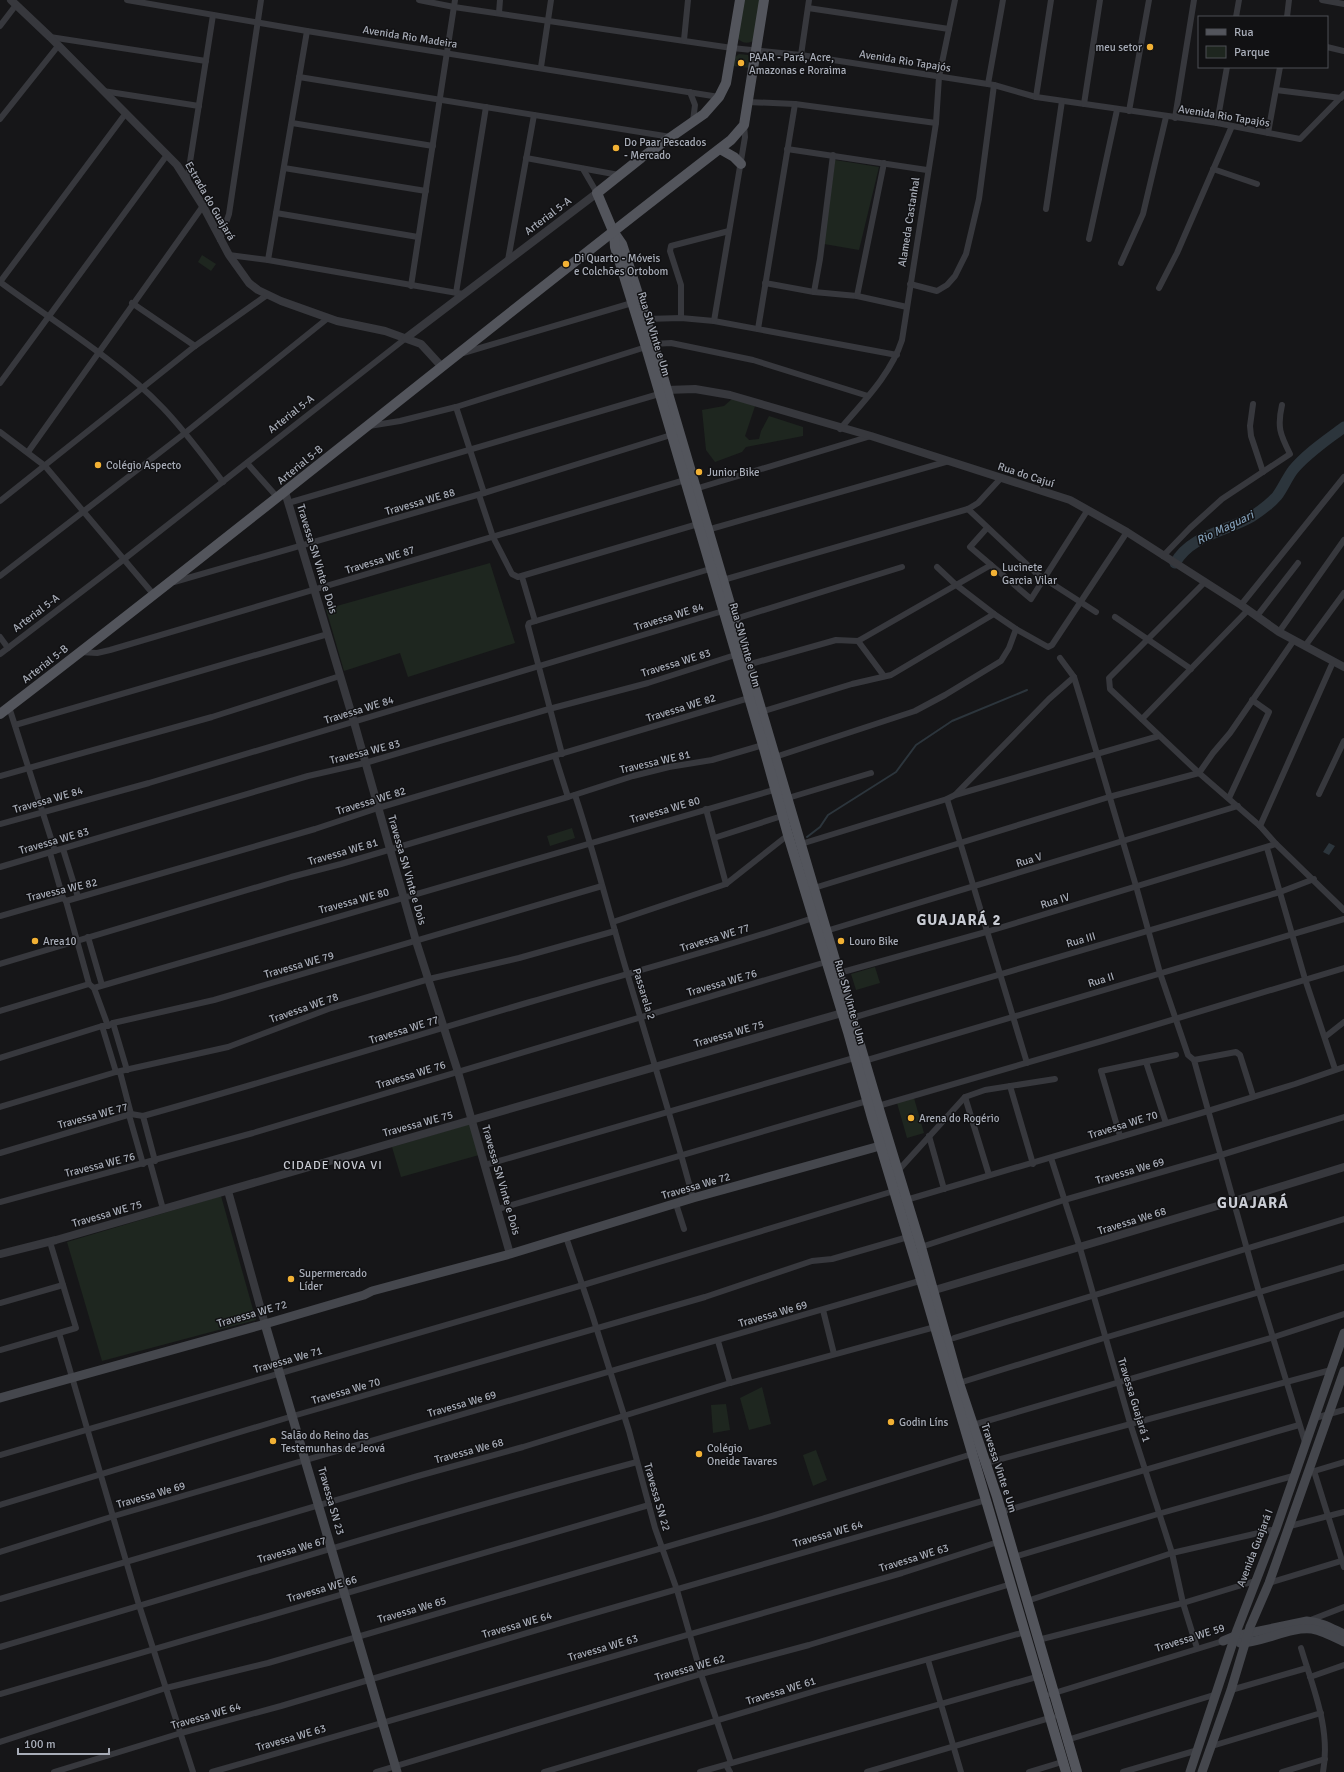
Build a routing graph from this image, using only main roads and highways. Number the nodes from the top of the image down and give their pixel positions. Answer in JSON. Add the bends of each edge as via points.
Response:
{"nodes":[{"id":1,"x":740,"y":0,"type":"edge"},
{"id":2,"x":764,"y":0,"type":"edge"},
{"id":3,"x":720,"y":149,"type":"junction"},
{"id":4,"x":741,"y":164,"type":"road end"},
{"id":5,"x":613,"y":231,"type":"junction"},
{"id":6,"x":645,"y":330,"type":"junction"},
{"id":7,"x":663,"y":392,"type":"junction"},
{"id":8,"x":696,"y":505,"type":"junction"},
{"id":9,"x":722,"y":586,"type":"junction"},
{"id":10,"x":0,"y":714,"type":"edge"},
{"id":11,"x":774,"y":763,"type":"junction"},
{"id":12,"x":780,"y":788,"type":"junction"},
{"id":13,"x":787,"y":815,"type":"junction"},
{"id":14,"x":885,"y":1144,"type":"junction"},
{"id":15,"x":894,"y":1175,"type":"junction"},
{"id":16,"x":510,"y":1254,"type":"joint"},
{"id":17,"x":920,"y":1261,"type":"junction"},
{"id":18,"x":936,"y":1314,"type":"junction"},
{"id":19,"x":266,"y":1324,"type":"junction"},
{"id":20,"x":1344,"y":1333,"type":"edge"},
{"id":21,"x":1344,"y":1371,"type":"edge"},
{"id":22,"x":0,"y":1398,"type":"edge"},
{"id":23,"x":1344,"y":1634,"type":"edge"},
{"id":24,"x":1246,"y":1639,"type":"junction"},
{"id":25,"x":1234,"y":1640,"type":"junction"},
{"id":26,"x":1223,"y":1641,"type":"road end"},
{"id":27,"x":1344,"y":1642,"type":"edge"},
{"id":28,"x":1043,"y":1675,"type":"junction"},
{"id":29,"x":1056,"y":1716,"type":"junction"},
{"id":30,"x":396,"y":1769,"type":"edge"},
{"id":31,"x":1066,"y":1772,"type":"edge"},
{"id":32,"x":1077,"y":1772,"type":"edge"},
{"id":33,"x":1190,"y":1772,"type":"edge"},
{"id":34,"x":1202,"y":1772,"type":"edge"}],
"edges":[{"from":1,"to":5,"type":"main road","via":[[726,82],[719,97],[704,114],[597,193]]},
{"from":2,"to":3,"type":"main road","name":"Arterial 5-B","via":[[744,125]]},
{"from":3,"to":4,"type":"main road"},
{"from":3,"to":5,"type":"main road","name":"Arterial 5-B"},
{"from":5,"to":6,"type":"main road","name":"Rua SN Vinte e Um","via":[[615,247],[632,303]]},
{"from":5,"to":6,"type":"main road","name":"Rua SN Vinte e Um","via":[[622,244],[646,319]]},
{"from":5,"to":10,"type":"main road","name":"Arterial 5-B","via":[[172,582]]},
{"from":6,"to":7,"type":"main road","name":"Rua SN Vinte e Um"},
{"from":7,"to":8,"type":"main road","name":"Rua SN Vinte e Um","via":[[671,435]]},
{"from":7,"to":8,"type":"main road","name":"Rua SN Vinte e Um","via":[[696,488]]},
{"from":8,"to":9,"type":"main road","name":"Rua SN Vinte e Um","via":[[708,530]]},
{"from":8,"to":9,"type":"main road","name":"Rua SN Vinte e Um","via":[[698,524],[710,569]]},
{"from":9,"to":11,"type":"main road","name":"Rua SN Vinte e Um","via":[[735,620]]},
{"from":9,"to":11,"type":"main road","name":"Rua SN Vinte e Um","via":[[723,611],[763,745]]},
{"from":11,"to":12,"type":"main road","name":"Rua SN Vinte e Um"},
{"from":12,"to":13,"type":"main road","name":"Rua SN Vinte e Um"},
{"from":12,"to":13,"type":"main road","name":"Rua SN Vinte e Um","via":[[788,798]]},
{"from":13,"to":14,"type":"main road","name":"Rua SN Vinte e Um","via":[[801,844],[878,1106]]},
{"from":13,"to":14,"type":"main road","name":"Rua SN Vinte e Um","via":[[788,835],[854,1058],[867,1101]]},
{"from":14,"to":15,"type":"main road","name":"Rua SN Vinte e Um"},
{"from":14,"to":16,"type":"main road","name":"Travessa We 72","via":[[693,1198]]},
{"from":15,"to":17,"type":"main road","name":"Travessa Vinte e Um","via":[[894,1191],[908,1237]]},
{"from":15,"to":17,"type":"main road","name":"Travessa Vinte e Um","via":[[906,1200],[921,1246]]},
{"from":16,"to":19,"type":"main road","name":"Travessa WE 72","via":[[372,1291]]},
{"from":17,"to":18,"type":"main road","name":"Travessa Vinte e Um"},
{"from":18,"to":28,"type":"main road","name":"Travessa Vinte e Um","via":[[1001,1512],[1038,1640]]},
{"from":18,"to":28,"type":"main road","name":"Travessa Vinte e Um","via":[[935,1327],[998,1542],[1025,1632]]},
{"from":19,"to":22,"type":"main road","name":"Travessa WE 72"},
{"from":19,"to":30,"type":"main road","name":"Travessa SN 23"},
{"from":20,"to":25,"type":"main road","name":"Avenida Guajará I","via":[[1276,1529]]},
{"from":21,"to":24,"type":"main road","via":[[1311,1472]]},
{"from":23,"to":24,"type":"main road","via":[[1317,1622],[1307,1621]]},
{"from":24,"to":25,"type":"main road"},
{"from":24,"to":27,"type":"main road","via":[[1310,1629]]},
{"from":24,"to":34,"type":"main road"},
{"from":25,"to":26,"type":"main road"},
{"from":25,"to":33,"type":"main road","name":"Avenida Guajará I"},
{"from":28,"to":29,"type":"main road","name":"Travessa Vinte e Um"},
{"from":29,"to":31,"type":"main road","name":"Travessa Vinte e Um","via":[[1062,1762]]},
{"from":29,"to":32,"type":"main road","name":"Travessa Vinte e Um"}]}
